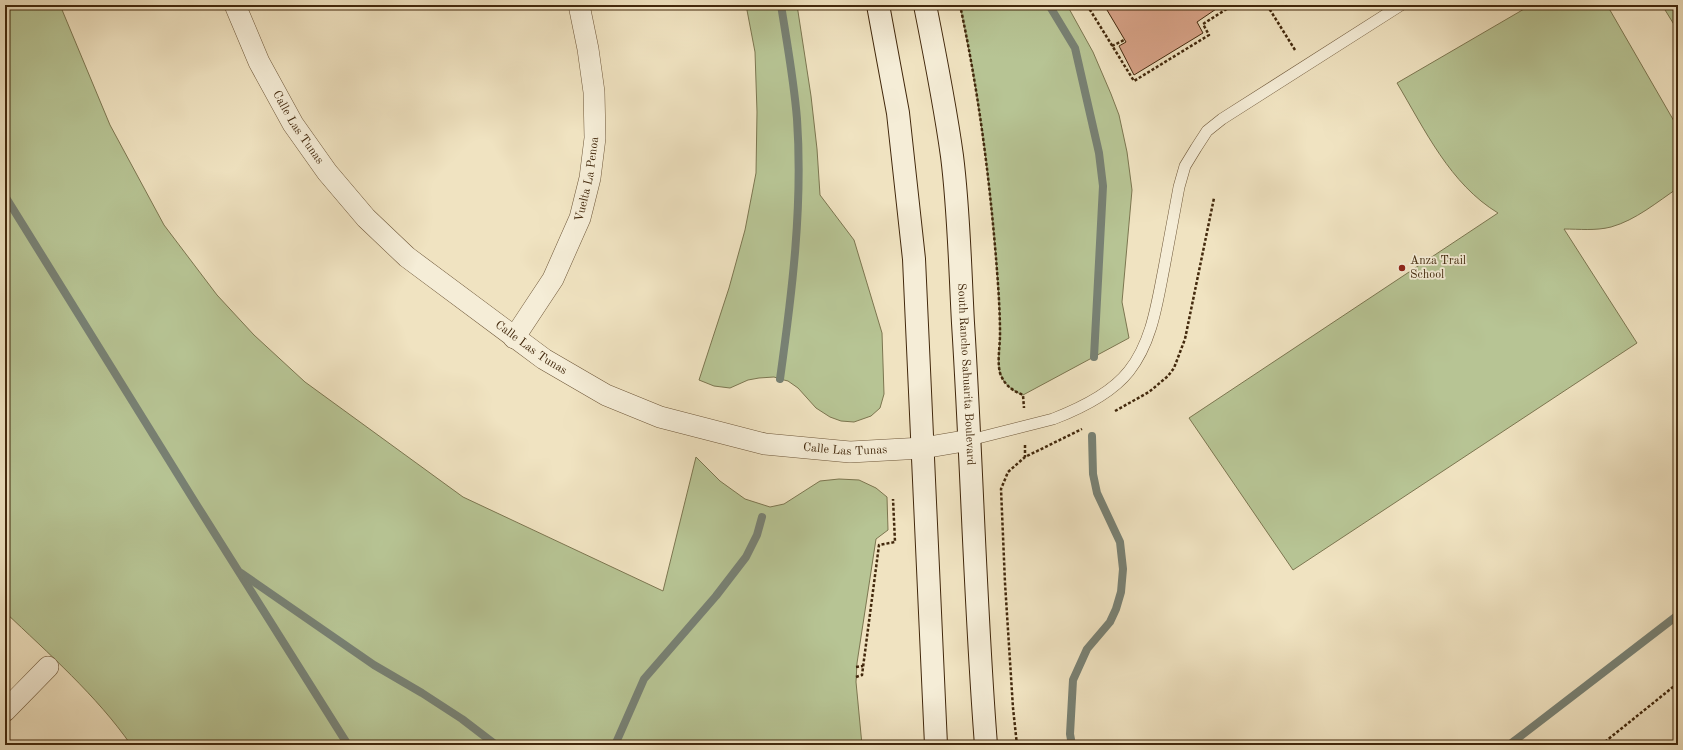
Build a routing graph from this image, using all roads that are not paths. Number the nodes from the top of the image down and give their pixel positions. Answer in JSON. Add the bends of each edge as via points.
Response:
{"nodes":[{"id":1,"x":235,"y":5,"type":"edge"},
{"id":2,"x":578,"y":5,"type":"edge"},
{"id":3,"x":878,"y":5,"type":"edge"},
{"id":4,"x":925,"y":5,"type":"edge"},
{"id":5,"x":1401,"y":5,"type":"edge"},
{"id":6,"x":514,"y":338,"type":"junction"},
{"id":7,"x":970,"y":440,"type":"junction"},
{"id":8,"x":923,"y":448,"type":"junction"},
{"id":9,"x":48,"y":666,"type":"dead end"},
{"id":10,"x":5,"y":711,"type":"edge"},
{"id":11,"x":936,"y":745,"type":"edge"},
{"id":12,"x":986,"y":745,"type":"edge"}],
"edges":[{"from":1,"to":6,"type":"street","name":"Calle Las Tunas","via":[[259,62],[293,124],[337,184],[366,218],[407,257]]},
{"from":2,"to":6,"type":"street","name":"Vuelta La Penoa","via":[[594,92],[595,138],[590,178],[580,218],[553,279]]},
{"from":3,"to":8,"type":"street","via":[[892,76],[914,259]]},
{"from":4,"to":7,"type":"street","name":"South Rancho Sahuarita Boulevard","via":[[952,155]]},
{"from":5,"to":7,"type":"lane","via":[[1207,131],[1186,166],[1180,187],[1152,325],[1139,355],[1124,377],[1078,409]]},
{"from":6,"to":8,"type":"street","name":"Calle Las Tunas","via":[[544,359],[606,395],[660,417],[703,429],[764,444],[850,452]]},
{"from":7,"to":8,"type":"street","name":"Calle Las Tunas"},
{"from":7,"to":12,"type":"street","name":"South Rancho Sahuarita Boulevard"},
{"from":8,"to":11,"type":"street"},
{"from":9,"to":10,"type":"street"}]}
